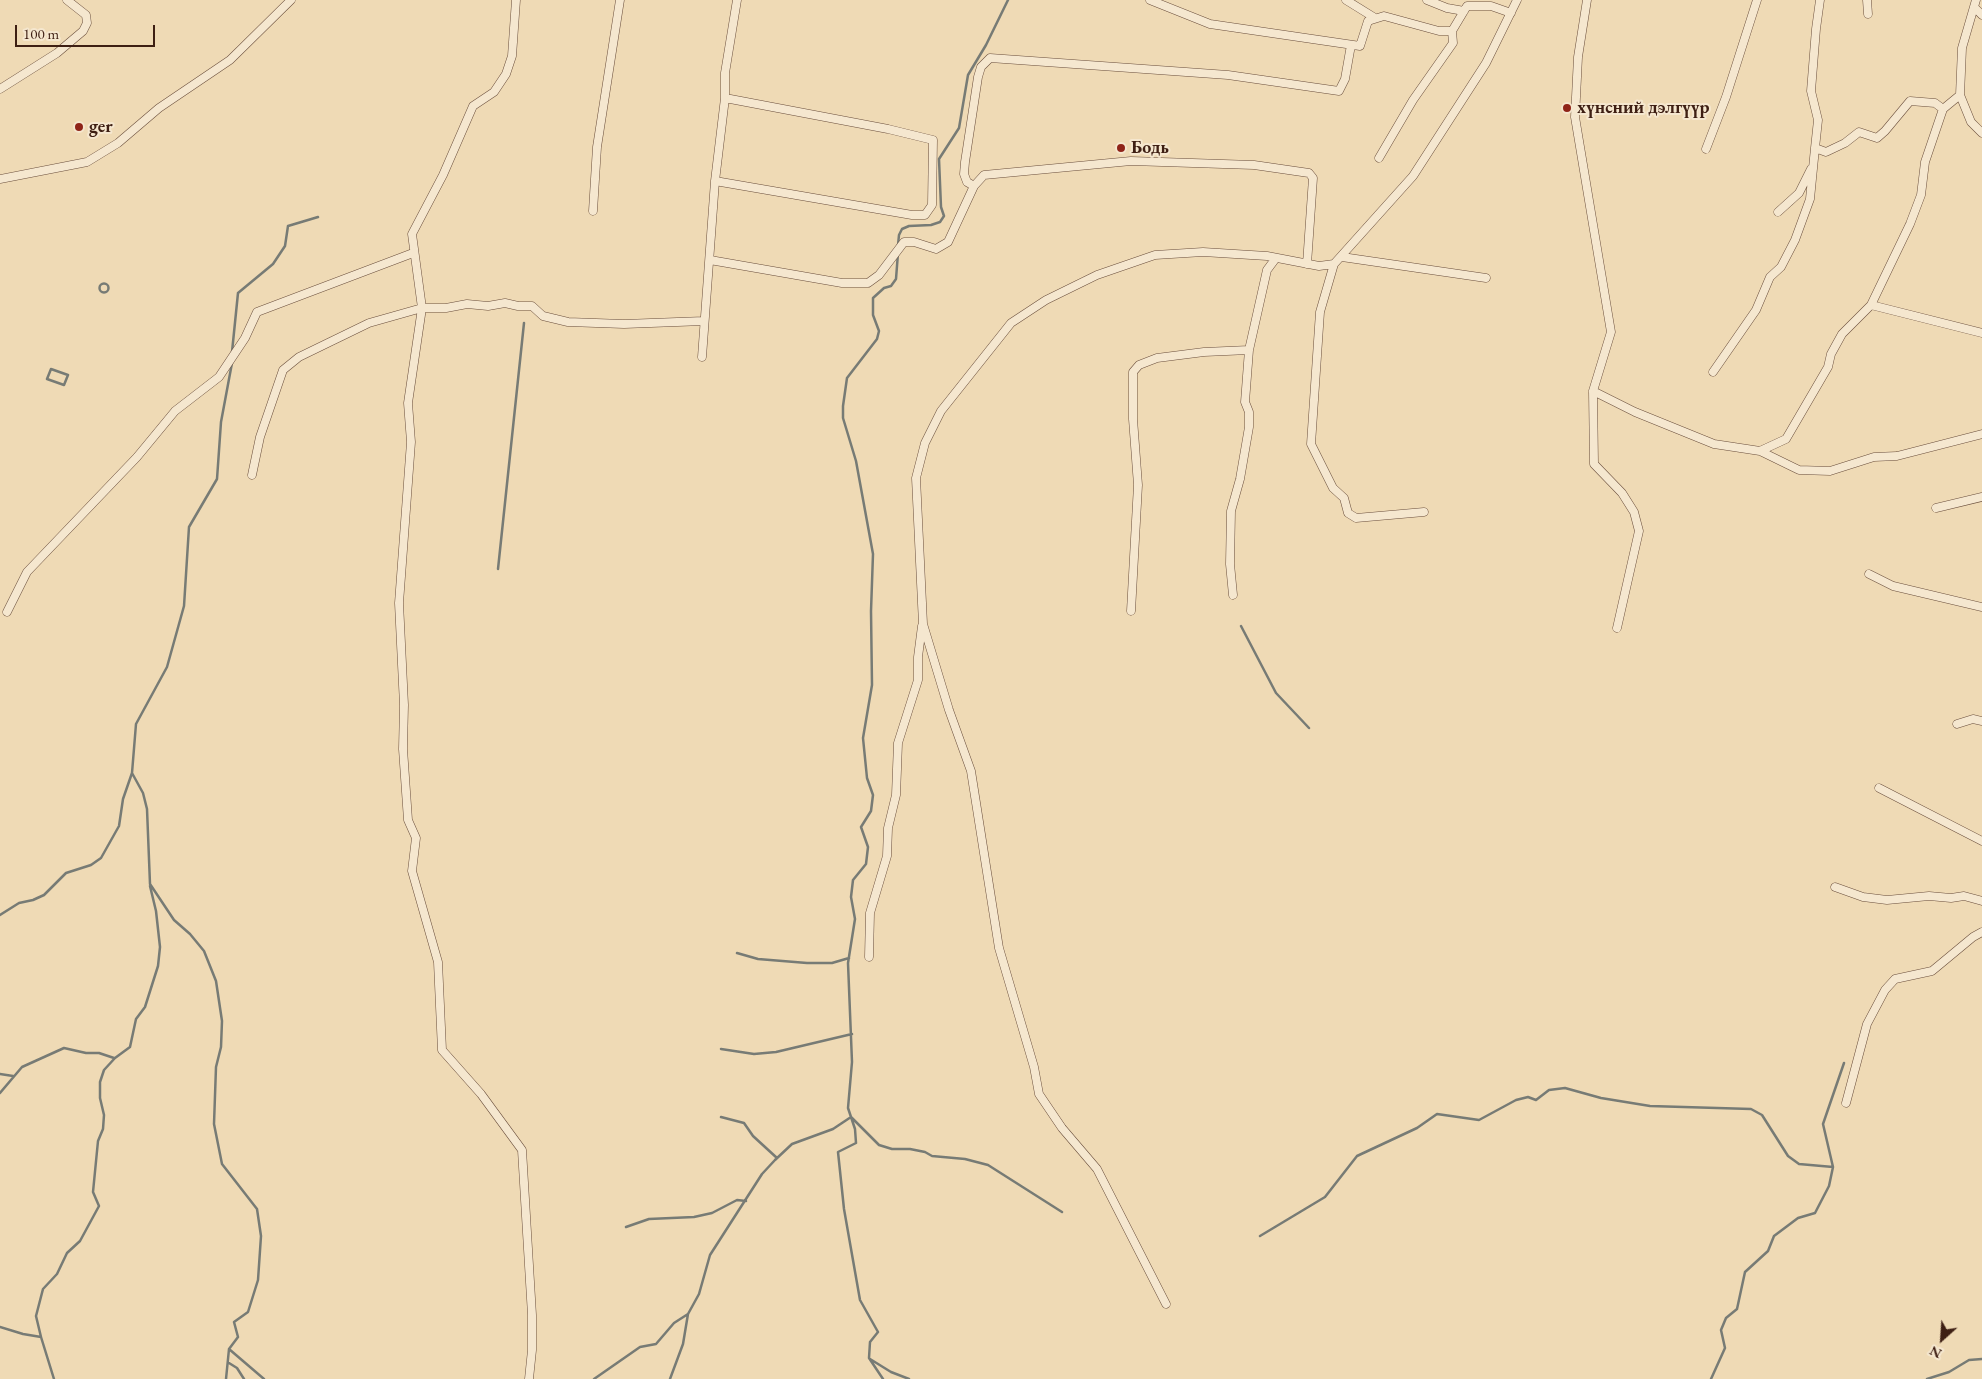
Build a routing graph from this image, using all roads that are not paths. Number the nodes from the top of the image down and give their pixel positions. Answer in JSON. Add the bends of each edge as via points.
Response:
{"nodes":[{"id":1,"x":67,"y":0,"type":"edge"},
{"id":2,"x":291,"y":0,"type":"edge"},
{"id":3,"x":516,"y":0,"type":"edge"},
{"id":4,"x":620,"y":0,"type":"edge"},
{"id":5,"x":737,"y":0,"type":"edge"},
{"id":6,"x":1150,"y":0,"type":"edge"},
{"id":7,"x":1346,"y":0,"type":"edge"},
{"id":8,"x":1427,"y":0,"type":"edge"},
{"id":9,"x":1518,"y":0,"type":"edge"},
{"id":10,"x":1587,"y":0,"type":"edge"},
{"id":11,"x":1757,"y":0,"type":"edge"},
{"id":12,"x":1820,"y":0,"type":"edge"},
{"id":13,"x":1867,"y":0,"type":"edge"},
{"id":14,"x":1975,"y":4,"type":"edge"},
{"id":15,"x":1464,"y":11,"type":"junction"},
{"id":16,"x":1511,"y":13,"type":"junction"},
{"id":17,"x":1868,"y":14,"type":"dead end"},
{"id":18,"x":1982,"y":15,"type":"edge"},
{"id":19,"x":1375,"y":18,"type":"junction"},
{"id":20,"x":1452,"y":31,"type":"junction"},
{"id":21,"x":1351,"y":45,"type":"junction"},
{"id":22,"x":0,"y":89,"type":"edge"},
{"id":23,"x":1960,"y":95,"type":"junction"},
{"id":24,"x":725,"y":98,"type":"junction"},
{"id":25,"x":1943,"y":109,"type":"junction"},
{"id":26,"x":1982,"y":133,"type":"edge"},
{"id":27,"x":1815,"y":148,"type":"junction"},
{"id":28,"x":1706,"y":150,"type":"dead end"},
{"id":29,"x":1379,"y":158,"type":"dead end"},
{"id":30,"x":1814,"y":164,"type":"junction"},
{"id":31,"x":0,"y":179,"type":"edge"},
{"id":32,"x":715,"y":181,"type":"junction"},
{"id":33,"x":974,"y":186,"type":"junction"},
{"id":34,"x":594,"y":211,"type":"dead end"},
{"id":35,"x":1778,"y":212,"type":"dead end"},
{"id":36,"x":413,"y":253,"type":"junction"},
{"id":37,"x":1342,"y":257,"type":"junction"},
{"id":38,"x":1276,"y":258,"type":"junction"},
{"id":39,"x":710,"y":260,"type":"junction"},
{"id":40,"x":1307,"y":264,"type":"junction"},
{"id":41,"x":1334,"y":264,"type":"junction"},
{"id":42,"x":1486,"y":278,"type":"dead end"},
{"id":43,"x":1871,"y":305,"type":"junction"},
{"id":44,"x":422,"y":308,"type":"junction"},
{"id":45,"x":704,"y":321,"type":"junction"},
{"id":46,"x":1982,"y":333,"type":"edge"},
{"id":47,"x":1248,"y":350,"type":"junction"},
{"id":48,"x":702,"y":357,"type":"dead end"},
{"id":49,"x":1713,"y":372,"type":"dead end"},
{"id":50,"x":1593,"y":391,"type":"junction"},
{"id":51,"x":1982,"y":434,"type":"edge"},
{"id":52,"x":1760,"y":451,"type":"junction"},
{"id":53,"x":252,"y":475,"type":"dead end"},
{"id":54,"x":1982,"y":497,"type":"edge"},
{"id":55,"x":1936,"y":508,"type":"dead end"},
{"id":56,"x":1424,"y":512,"type":"dead end"},
{"id":57,"x":1869,"y":574,"type":"dead end"},
{"id":58,"x":1233,"y":595,"type":"dead end"},
{"id":59,"x":1982,"y":607,"type":"edge"},
{"id":60,"x":1131,"y":611,"type":"dead end"},
{"id":61,"x":7,"y":612,"type":"dead end"},
{"id":62,"x":923,"y":624,"type":"junction"},
{"id":63,"x":1616,"y":628,"type":"dead end"},
{"id":64,"x":1982,"y":720,"type":"edge"},
{"id":65,"x":1958,"y":724,"type":"dead end"},
{"id":66,"x":1879,"y":788,"type":"dead end"},
{"id":67,"x":1982,"y":841,"type":"edge"},
{"id":68,"x":1835,"y":887,"type":"dead end"},
{"id":69,"x":1982,"y":900,"type":"edge"},
{"id":70,"x":1982,"y":932,"type":"edge"},
{"id":71,"x":869,"y":957,"type":"dead end"},
{"id":72,"x":1846,"y":1103,"type":"dead end"},
{"id":73,"x":1166,"y":1304,"type":"dead end"},
{"id":74,"x":529,"y":1379,"type":"edge"}],
"edges":[{"from":1,"to":22,"type":"street","via":[[86,15],[83,31],[57,53]]},
{"from":2,"to":31,"type":"street","via":[[230,60],[159,108],[118,143],[87,162]]},
{"from":3,"to":36,"type":"street","via":[[512,56],[506,74],[494,92],[473,106],[464,123],[443,175],[412,234]]},
{"from":4,"to":34,"type":"street","via":[[597,147]]},
{"from":5,"to":24,"type":"street","via":[[727,53]]},
{"from":6,"to":21,"type":"street","via":[[1210,24]]},
{"from":7,"to":19,"type":"street"},
{"from":8,"to":15,"type":"street"},
{"from":9,"to":16,"type":"street"},
{"from":10,"to":50,"type":"street","via":[[1578,57],[1575,117],[1611,332]]},
{"from":11,"to":28,"type":"street"},
{"from":12,"to":27,"type":"street","via":[[1811,91],[1818,120]]},
{"from":13,"to":17,"type":"street"},
{"from":14,"to":18,"type":"street"},
{"from":14,"to":23,"type":"street","via":[[1962,48]]},
{"from":15,"to":16,"type":"street","via":[[1467,6],[1492,6]]},
{"from":15,"to":20,"type":"street"},
{"from":16,"to":37,"type":"street","via":[[1486,62],[1413,176]]},
{"from":19,"to":20,"type":"street","via":[[1384,16],[1439,31]]},
{"from":19,"to":21,"type":"street","via":[[1368,21],[1360,46]]},
{"from":20,"to":29,"type":"street","via":[[1453,43]]},
{"from":21,"to":33,"type":"street","via":[[1345,79],[1339,91],[1182,71],[990,58],[981,67],[978,77],[965,162],[964,174]]},
{"from":23,"to":25,"type":"street"},
{"from":23,"to":26,"type":"street","via":[[1971,122]]},
{"from":24,"to":32,"type":"street"},
{"from":24,"to":32,"type":"street","via":[[888,128],[933,140],[932,205],[925,215],[912,215]]},
{"from":25,"to":27,"type":"street","via":[[1935,103],[1910,101],[1877,138],[1859,132],[1826,152]]},
{"from":25,"to":43,"type":"street","via":[[1925,162],[1920,194],[1910,224]]},
{"from":27,"to":30,"type":"street"},
{"from":30,"to":35,"type":"street","via":[[1799,192]]},
{"from":30,"to":49,"type":"street","via":[[1810,199],[1794,240],[1780,267],[1770,277],[1756,310]]},
{"from":32,"to":39,"type":"street"},
{"from":33,"to":39,"type":"street","via":[[948,242],[936,249],[904,242],[879,275],[868,283],[842,283]]},
{"from":33,"to":40,"type":"street","via":[[984,175],[1131,161],[1254,165],[1309,172],[1313,178]]},
{"from":36,"to":44,"type":"street"},
{"from":36,"to":61,"type":"street","via":[[257,312],[245,338],[219,377],[175,411],[137,457],[27,572]]},
{"from":37,"to":41,"type":"street"},
{"from":37,"to":42,"type":"street"},
{"from":38,"to":40,"type":"street"},
{"from":38,"to":47,"type":"street","via":[[1267,270]]},
{"from":38,"to":62,"type":"street","via":[[1258,254],[1203,252],[1155,255],[1098,275],[1046,300],[1011,323],[941,411],[925,443],[916,478]]},
{"from":39,"to":45,"type":"street"},
{"from":40,"to":41,"type":"street"},
{"from":41,"to":56,"type":"street","via":[[1320,312],[1311,444],[1333,488],[1344,498],[1348,513],[1356,518]]},
{"from":43,"to":46,"type":"street"},
{"from":43,"to":52,"type":"street","via":[[1842,334],[1828,367],[1786,439]]},
{"from":44,"to":45,"type":"street","via":[[505,303],[532,306],[544,316],[568,322]]},
{"from":44,"to":53,"type":"street","via":[[369,323],[299,358],[283,370],[260,437]]},
{"from":44,"to":74,"type":"street","via":[[408,403],[411,442],[399,603],[408,820],[416,838],[412,871],[438,962],[442,1050],[482,1094],[522,1150],[532,1315]]},
{"from":45,"to":48,"type":"street"},
{"from":47,"to":58,"type":"street","via":[[1246,402],[1249,427],[1231,511]]},
{"from":47,"to":60,"type":"street","via":[[1157,358],[1139,365],[1133,372],[1138,486]]},
{"from":50,"to":52,"type":"street","via":[[1714,444]]},
{"from":50,"to":63,"type":"street","via":[[1594,464],[1622,493],[1634,512],[1639,531]]},
{"from":51,"to":52,"type":"street","via":[[1897,456],[1874,457],[1830,471],[1799,470]]},
{"from":54,"to":55,"type":"street"},
{"from":57,"to":59,"type":"street","via":[[1893,586]]},
{"from":62,"to":71,"type":"street","via":[[918,680],[898,743],[896,795],[888,828],[887,856],[870,913]]},
{"from":62,"to":73,"type":"street","via":[[971,771],[999,948],[1039,1094],[1062,1128],[1097,1169]]},
{"from":64,"to":65,"type":"street"},
{"from":66,"to":67,"type":"street"},
{"from":68,"to":69,"type":"street","via":[[1862,897],[1887,900],[1964,896]]},
{"from":70,"to":72,"type":"street","via":[[1932,970],[1895,979],[1885,990],[1867,1024]]}]}
